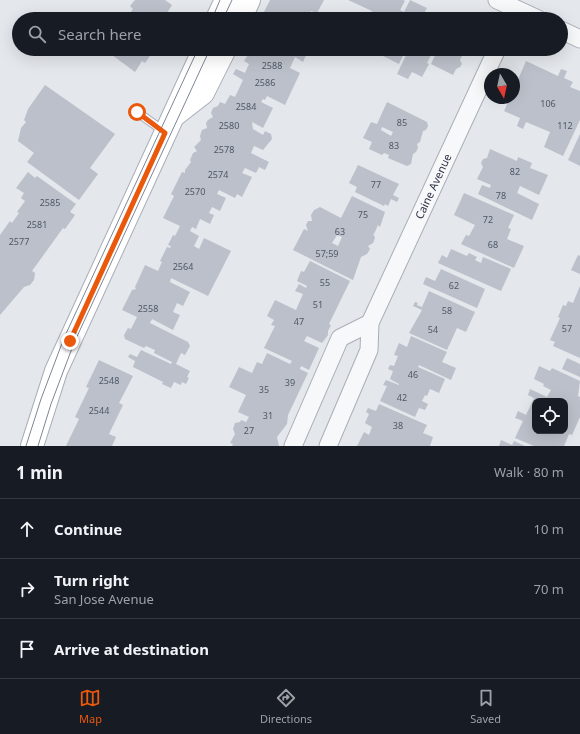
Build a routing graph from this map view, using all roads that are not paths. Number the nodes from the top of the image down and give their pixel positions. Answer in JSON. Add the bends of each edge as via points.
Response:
{"nodes":[{"id":1,"x":226,"y":0,"type":"edge"},
{"id":2,"x":250,"y":0,"type":"edge"},
{"id":3,"x":496,"y":0,"type":"edge"},
{"id":4,"x":515,"y":9,"type":"edge"},
{"id":5,"x":221,"y":12,"type":"edge"},
{"id":6,"x":244,"y":12,"type":"edge"},
{"id":7,"x":568,"y":33,"type":"edge"},
{"id":8,"x":580,"y":38,"type":"edge"},
{"id":9,"x":201,"y":56,"type":"edge"},
{"id":10,"x":222,"y":56,"type":"edge"},
{"id":11,"x":494,"y":56,"type":"edge"},
{"id":12,"x":137,"y":112,"type":"dead end"},
{"id":13,"x":169,"y":125,"type":"junction"},
{"id":14,"x":370,"y":323,"type":"junction"},
{"id":15,"x":32,"y":446,"type":"edge"},
{"id":16,"x":293,"y":446,"type":"edge"},
{"id":17,"x":328,"y":446,"type":"edge"}],
"edges":[{"from":1,"to":5,"type":"main road"},
{"from":2,"to":6,"type":"main road"},
{"from":3,"to":4,"type":"street"},
{"from":7,"to":8,"type":"street"},
{"from":9,"to":13,"type":"main road"},
{"from":10,"to":13,"type":"main road","via":[[203,93]]},
{"from":11,"to":14,"type":"street","name":"Caine Avenue"},
{"from":12,"to":13,"type":"lane"},
{"from":13,"to":15,"type":"main road","via":[[56,371]]},
{"from":14,"to":16,"type":"street","via":[[340,338]]},
{"from":14,"to":17,"type":"street","name":"Caine Avenue","via":[[369,350]]}]}
